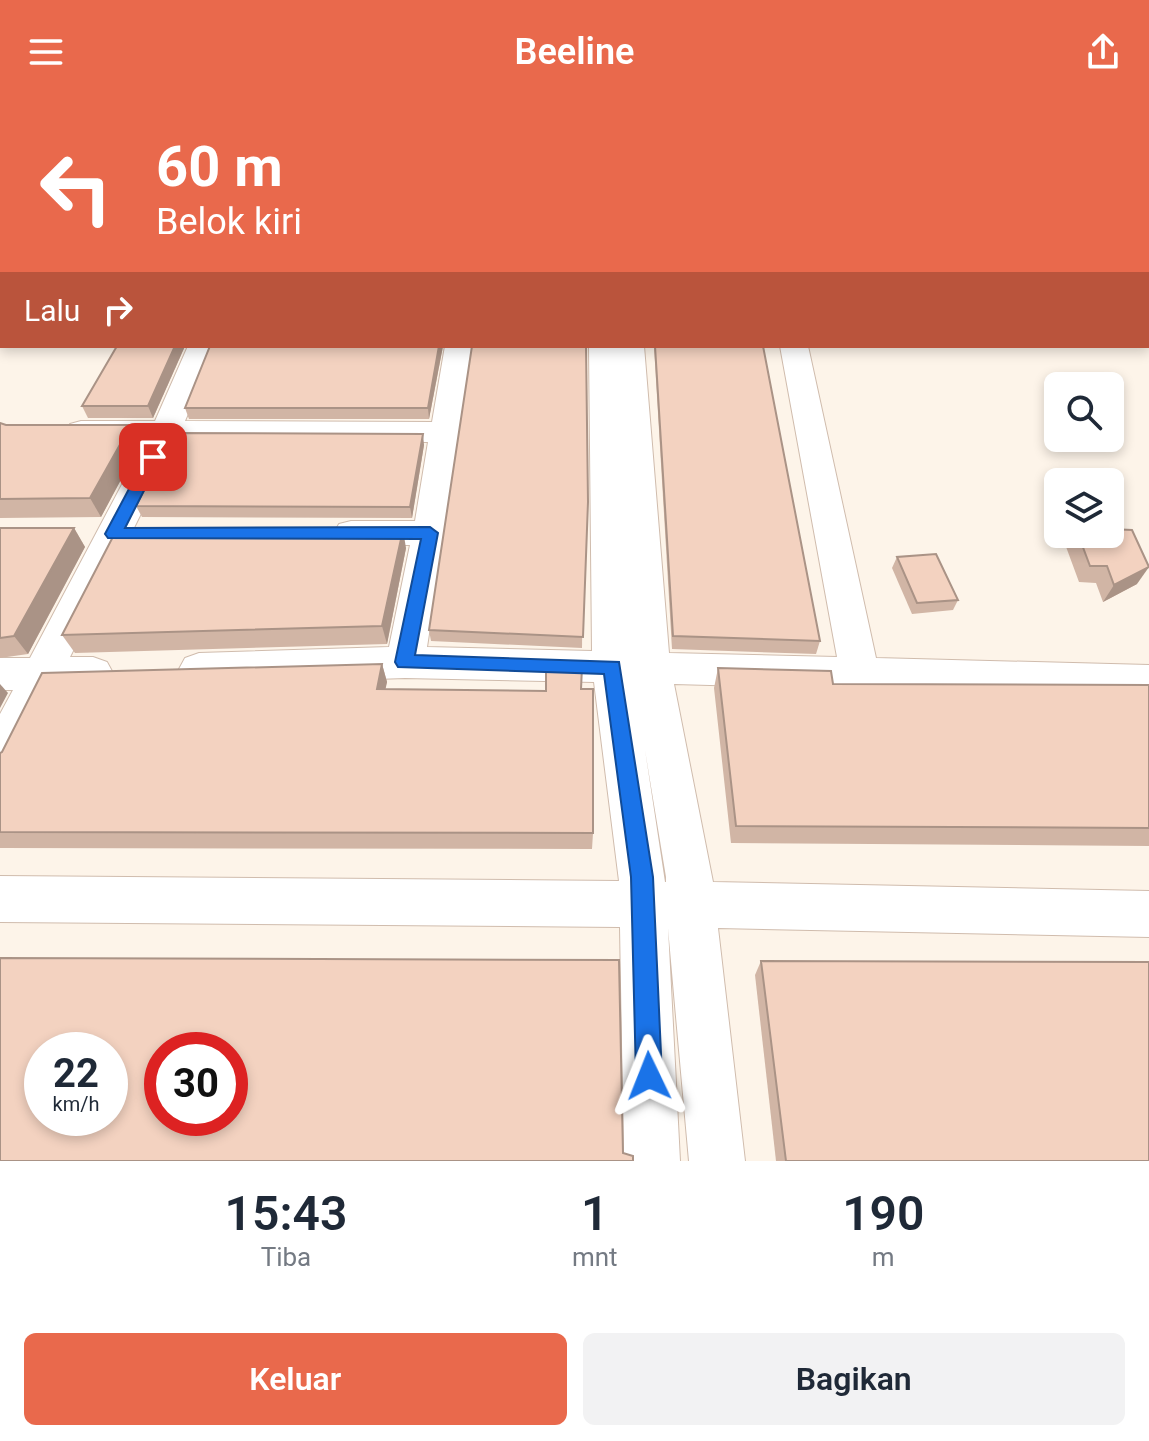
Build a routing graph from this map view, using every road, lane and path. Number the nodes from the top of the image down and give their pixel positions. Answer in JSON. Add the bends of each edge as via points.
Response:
{"nodes":[{"id":1,"x":201,"y":348,"type":"edge"},
{"id":2,"x":459,"y":348,"type":"edge"},
{"id":3,"x":603,"y":348,"type":"edge"},
{"id":4,"x":630,"y":348,"type":"edge"},
{"id":5,"x":794,"y":348,"type":"edge"},
{"id":6,"x":48,"y":431,"type":"edge"},
{"id":7,"x":166,"y":431,"type":"junction"},
{"id":8,"x":446,"y":432,"type":"junction"},
{"id":9,"x":71,"y":533,"type":"edge"},
{"id":10,"x":319,"y":533,"type":"edge"},
{"id":11,"x":430,"y":533,"type":"junction"},
{"id":12,"x":130,"y":534,"type":"junction"},
{"id":13,"x":405,"y":662,"type":"junction"},
{"id":14,"x":612,"y":667,"type":"junction"},
{"id":15,"x":651,"y":668,"type":"junction"},
{"id":16,"x":860,"y":673,"type":"junction"},
{"id":17,"x":0,"y":674,"type":"edge"},
{"id":18,"x":41,"y":674,"type":"junction"},
{"id":19,"x":1149,"y":681,"type":"edge"},
{"id":20,"x":0,"y":755,"type":"edge"},
{"id":21,"x":0,"y":899,"type":"edge"},
{"id":22,"x":668,"y":905,"type":"junction"},
{"id":23,"x":1149,"y":914,"type":"edge"},
{"id":24,"x":652,"y":1161,"type":"edge"},
{"id":25,"x":717,"y":1161,"type":"edge"}],
"edges":[{"from":1,"to":7,"type":"street"},
{"from":2,"to":8,"type":"street"},
{"from":3,"to":14,"type":"street"},
{"from":4,"to":15,"type":"street"},
{"from":5,"to":16,"type":"street"},
{"from":6,"to":7,"type":"street"},
{"from":7,"to":8,"type":"street"},
{"from":7,"to":12,"type":"street"},
{"from":8,"to":11,"type":"street"},
{"from":9,"to":12,"type":"street"},
{"from":10,"to":11,"type":"street"},
{"from":11,"to":13,"type":"street"},
{"from":12,"to":18,"type":"street"},
{"from":13,"to":14,"type":"street"},
{"from":13,"to":18,"type":"street"},
{"from":14,"to":22,"type":"street"},
{"from":15,"to":16,"type":"street"},
{"from":15,"to":22,"type":"street"},
{"from":16,"to":19,"type":"street"},
{"from":17,"to":18,"type":"street"},
{"from":18,"to":20,"type":"street"},
{"from":21,"to":22,"type":"street"},
{"from":22,"to":23,"type":"street"},
{"from":22,"to":24,"type":"street"},
{"from":22,"to":25,"type":"street"}]}
